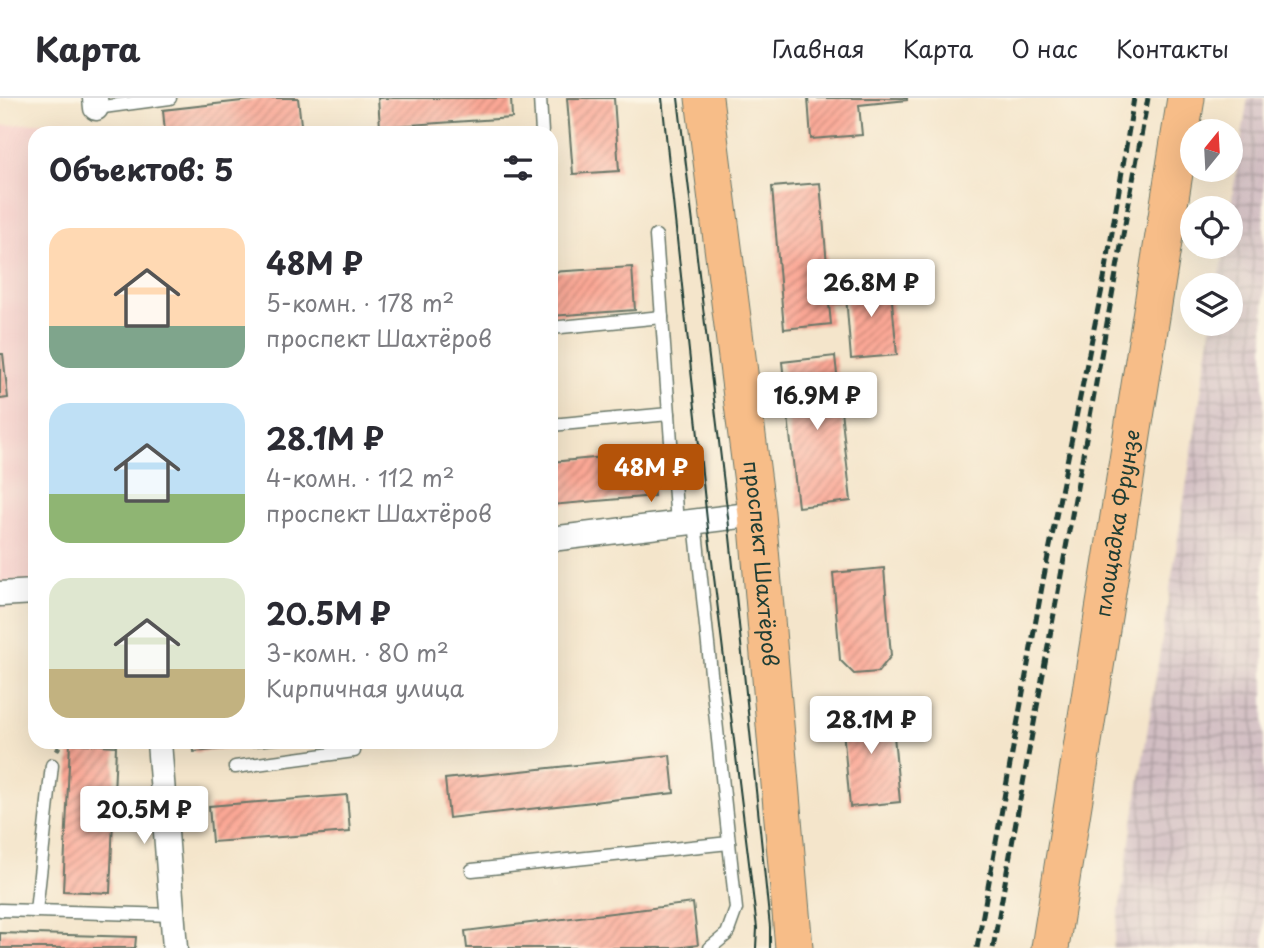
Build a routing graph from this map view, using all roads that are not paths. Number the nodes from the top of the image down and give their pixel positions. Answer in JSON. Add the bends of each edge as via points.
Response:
{"nodes":[{"id":1,"x":170,"y":98,"type":"edge"},
{"id":2,"x":540,"y":98,"type":"edge"},
{"id":3,"x":704,"y":98,"type":"edge"},
{"id":4,"x":1186,"y":98,"type":"edge"},
{"id":5,"x":95,"y":103,"type":"edge"},
{"id":6,"x":542,"y":126,"type":"edge"},
{"id":7,"x":656,"y":236,"type":"dead end"},
{"id":8,"x":662,"y":317,"type":"junction"},
{"id":9,"x":558,"y":327,"type":"edge"},
{"id":10,"x":669,"y":414,"type":"junction"},
{"id":11,"x":558,"y":424,"type":"edge"},
{"id":12,"x":757,"y":514,"type":"junction"},
{"id":13,"x":686,"y":523,"type":"junction"},
{"id":14,"x":558,"y":538,"type":"edge"},
{"id":15,"x":28,"y":592,"type":"edge"},
{"id":16,"x":0,"y":594,"type":"edge"},
{"id":17,"x":160,"y":749,"type":"edge"},
{"id":18,"x":354,"y":749,"type":"edge"},
{"id":19,"x":52,"y":765,"type":"dead end"},
{"id":20,"x":235,"y":767,"type":"dead end"},
{"id":21,"x":729,"y":843,"type":"junction"},
{"id":22,"x":472,"y":870,"type":"dead end"},
{"id":23,"x":0,"y":910,"type":"edge"},
{"id":24,"x":36,"y":911,"type":"junction"},
{"id":25,"x":173,"y":915,"type":"junction"},
{"id":26,"x":175,"y":948,"type":"edge"},
{"id":27,"x":710,"y":948,"type":"edge"},
{"id":28,"x":793,"y":948,"type":"edge"},
{"id":29,"x":1050,"y":948,"type":"edge"}],
"edges":[{"from":1,"to":5,"type":"lane"},
{"from":2,"to":6,"type":"lane"},
{"from":3,"to":12,"type":"main road","name":"проспект Шахтёров"},
{"from":4,"to":29,"type":"main road","name":"площадка Фрунзе"},
{"from":7,"to":8,"type":"lane"},
{"from":8,"to":9,"type":"lane"},
{"from":8,"to":10,"type":"lane"},
{"from":10,"to":11,"type":"lane"},
{"from":10,"to":13,"type":"lane"},
{"from":12,"to":13,"type":"street"},
{"from":12,"to":28,"type":"main road","name":"проспект Шахтёров"},
{"from":13,"to":14,"type":"street"},
{"from":13,"to":21,"type":"lane"},
{"from":15,"to":16,"type":"street"},
{"from":17,"to":25,"type":"street"},
{"from":18,"to":20,"type":"lane"},
{"from":19,"to":24,"type":"lane"},
{"from":21,"to":22,"type":"lane"},
{"from":21,"to":27,"type":"lane","via":[[736,909],[727,934]]},
{"from":23,"to":24,"type":"lane"},
{"from":24,"to":25,"type":"lane"},
{"from":25,"to":26,"type":"street"}]}
